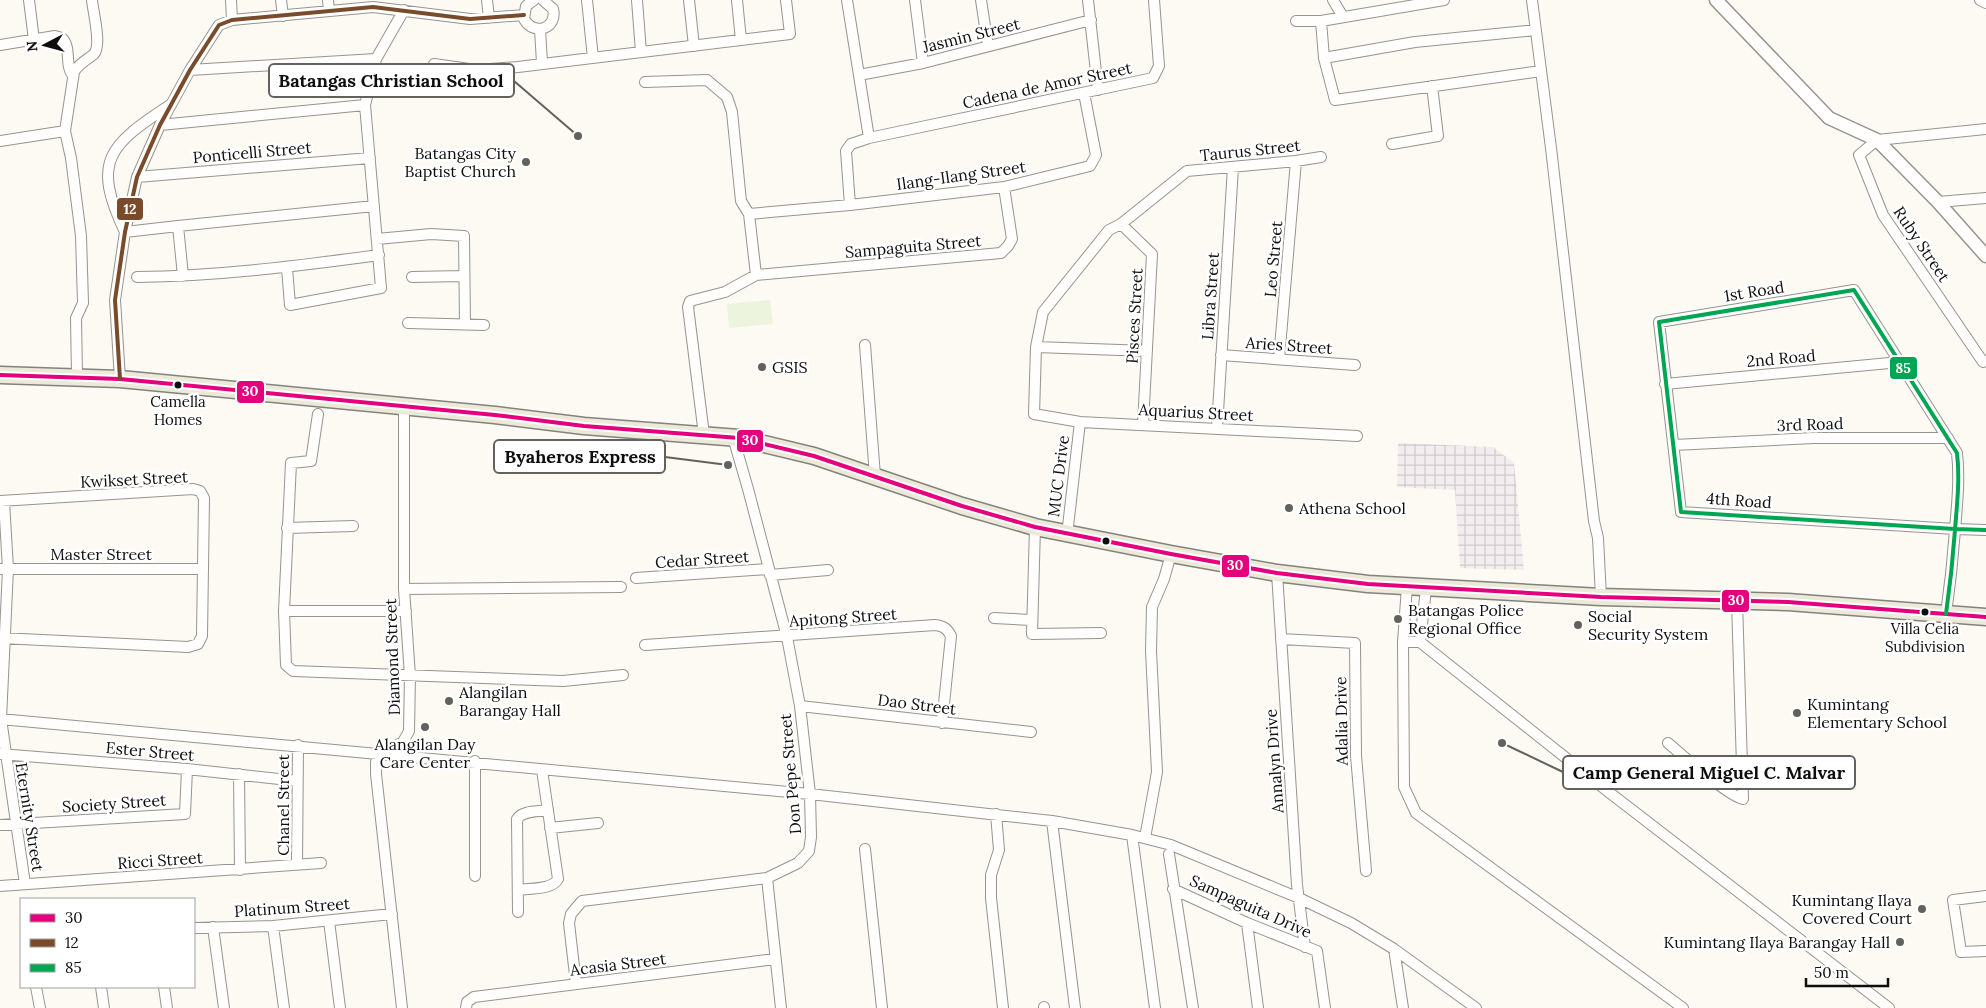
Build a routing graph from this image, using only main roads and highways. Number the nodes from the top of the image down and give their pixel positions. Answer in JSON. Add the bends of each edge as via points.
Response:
{"nodes":[{"id":1,"x":0,"y":375,"type":"edge"},
{"id":2,"x":1986,"y":616,"type":"edge"}],
"edges":[{"from":1,"to":2,"type":"main road","via":[[120,379],[319,407],[404,407],[584,426],[733,437],[794,450],[1035,527],[1277,573],[1407,587],[1788,602]]}]}
